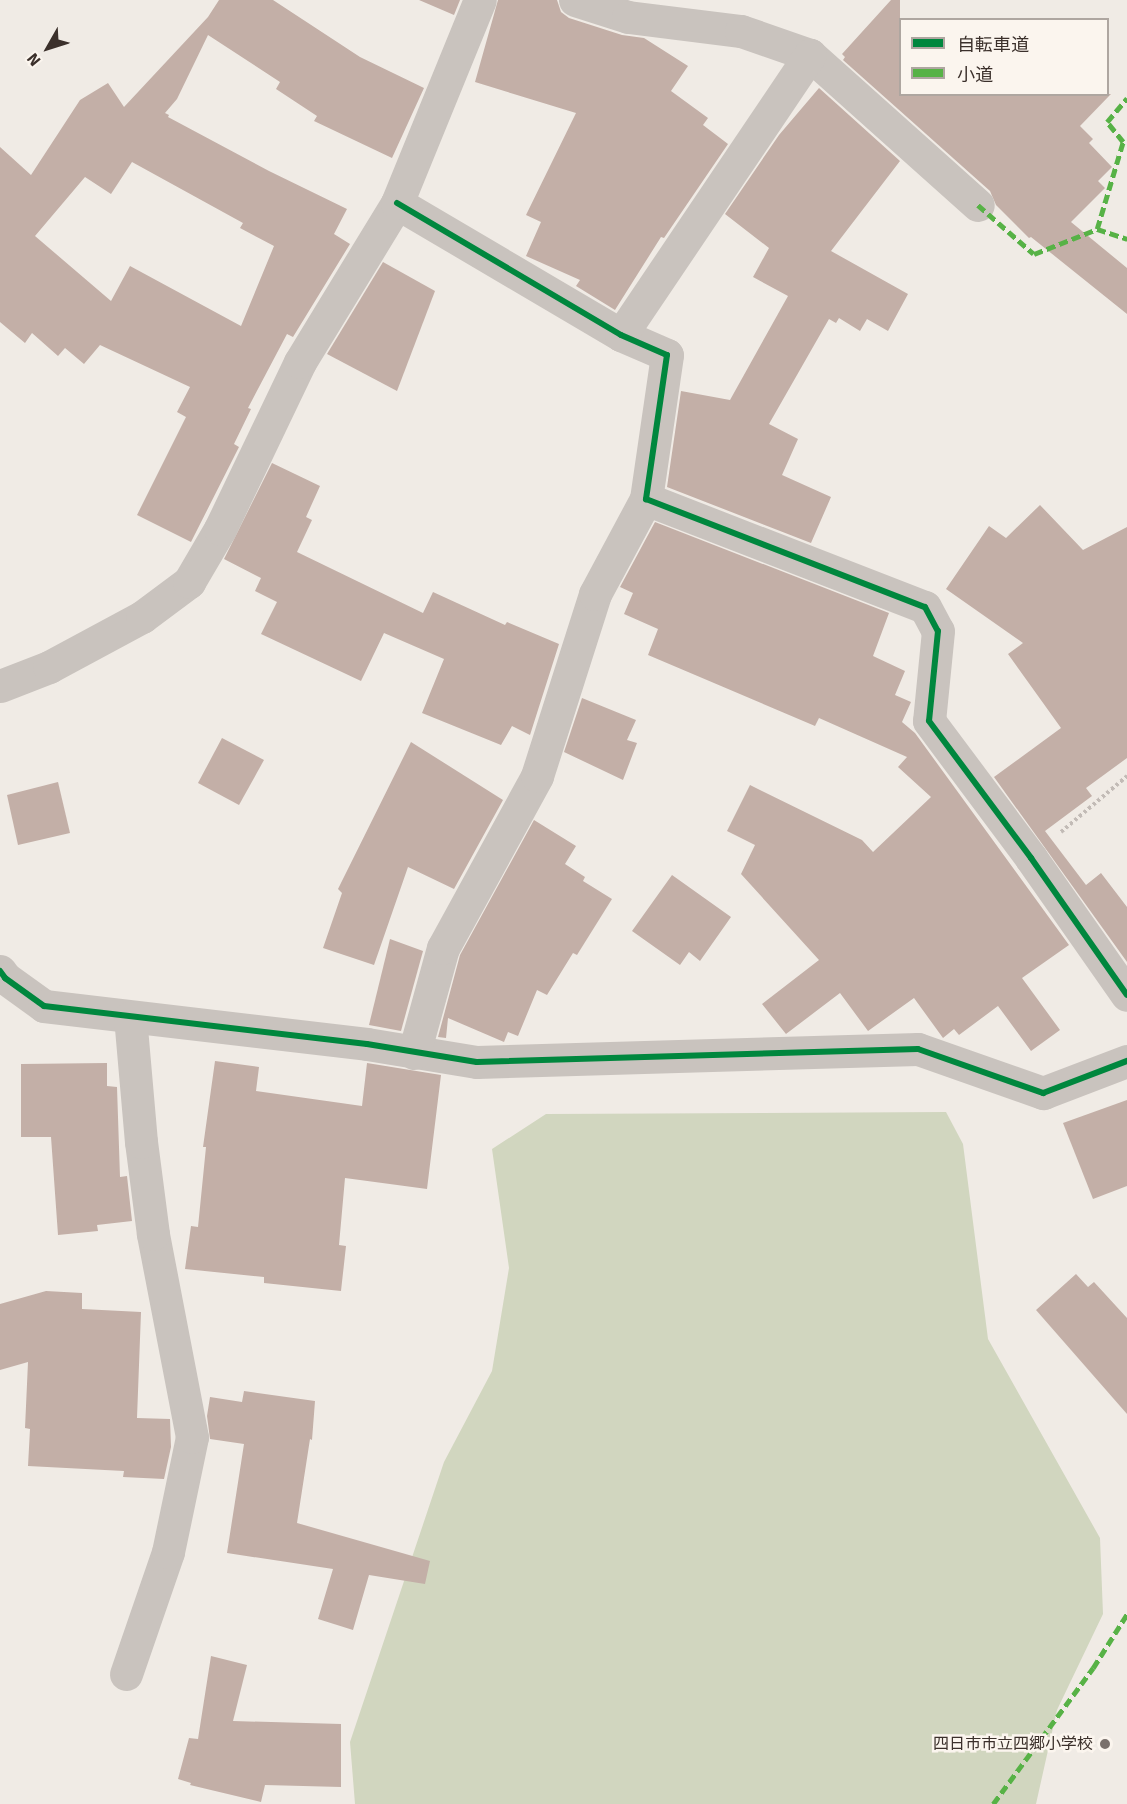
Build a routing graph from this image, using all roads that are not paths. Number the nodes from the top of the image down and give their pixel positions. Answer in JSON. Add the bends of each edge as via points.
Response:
{"nodes":[{"id":1,"x":480,"y":0,"type":"edge"},
{"id":2,"x":575,"y":0,"type":"edge"},
{"id":3,"x":810,"y":55,"type":"junction"},
{"id":4,"x":397,"y":203,"type":"junction"},
{"id":5,"x":978,"y":205,"type":"dead end"},
{"id":6,"x":621,"y":335,"type":"junction"},
{"id":7,"x":646,"y":499,"type":"junction"},
{"id":8,"x":0,"y":686,"type":"edge"},
{"id":9,"x":0,"y":971,"type":"edge"},
{"id":10,"x":1127,"y":995,"type":"edge"},
{"id":11,"x":130,"y":1017,"type":"junction"},
{"id":12,"x":414,"y":1053,"type":"junction"},
{"id":13,"x":1127,"y":1061,"type":"edge"},
{"id":14,"x":126,"y":1674,"type":"dead end"}],
"edges":[{"from":1,"to":4,"type":"street"},
{"from":2,"to":3,"type":"street","via":[[628,17],[741,31]]},
{"from":3,"to":5,"type":"street"},
{"from":3,"to":6,"type":"street"},
{"from":4,"to":6,"type":"street"},
{"from":4,"to":8,"type":"street","via":[[300,362],[220,529],[189,582],[142,617],[49,667]]},
{"from":6,"to":7,"type":"street","via":[[667,356]]},
{"from":7,"to":10,"type":"street","via":[[925,607],[938,631],[929,721]]},
{"from":7,"to":12,"type":"street","via":[[595,594],[537,776],[443,948]]},
{"from":9,"to":11,"type":"street","via":[[44,1006]]},
{"from":11,"to":12,"type":"street","via":[[367,1044]]},
{"from":11,"to":14,"type":"street","via":[[153,1234],[192,1437],[168,1552]]},
{"from":12,"to":13,"type":"street","via":[[477,1062],[918,1049],[1043,1093]]}]}
